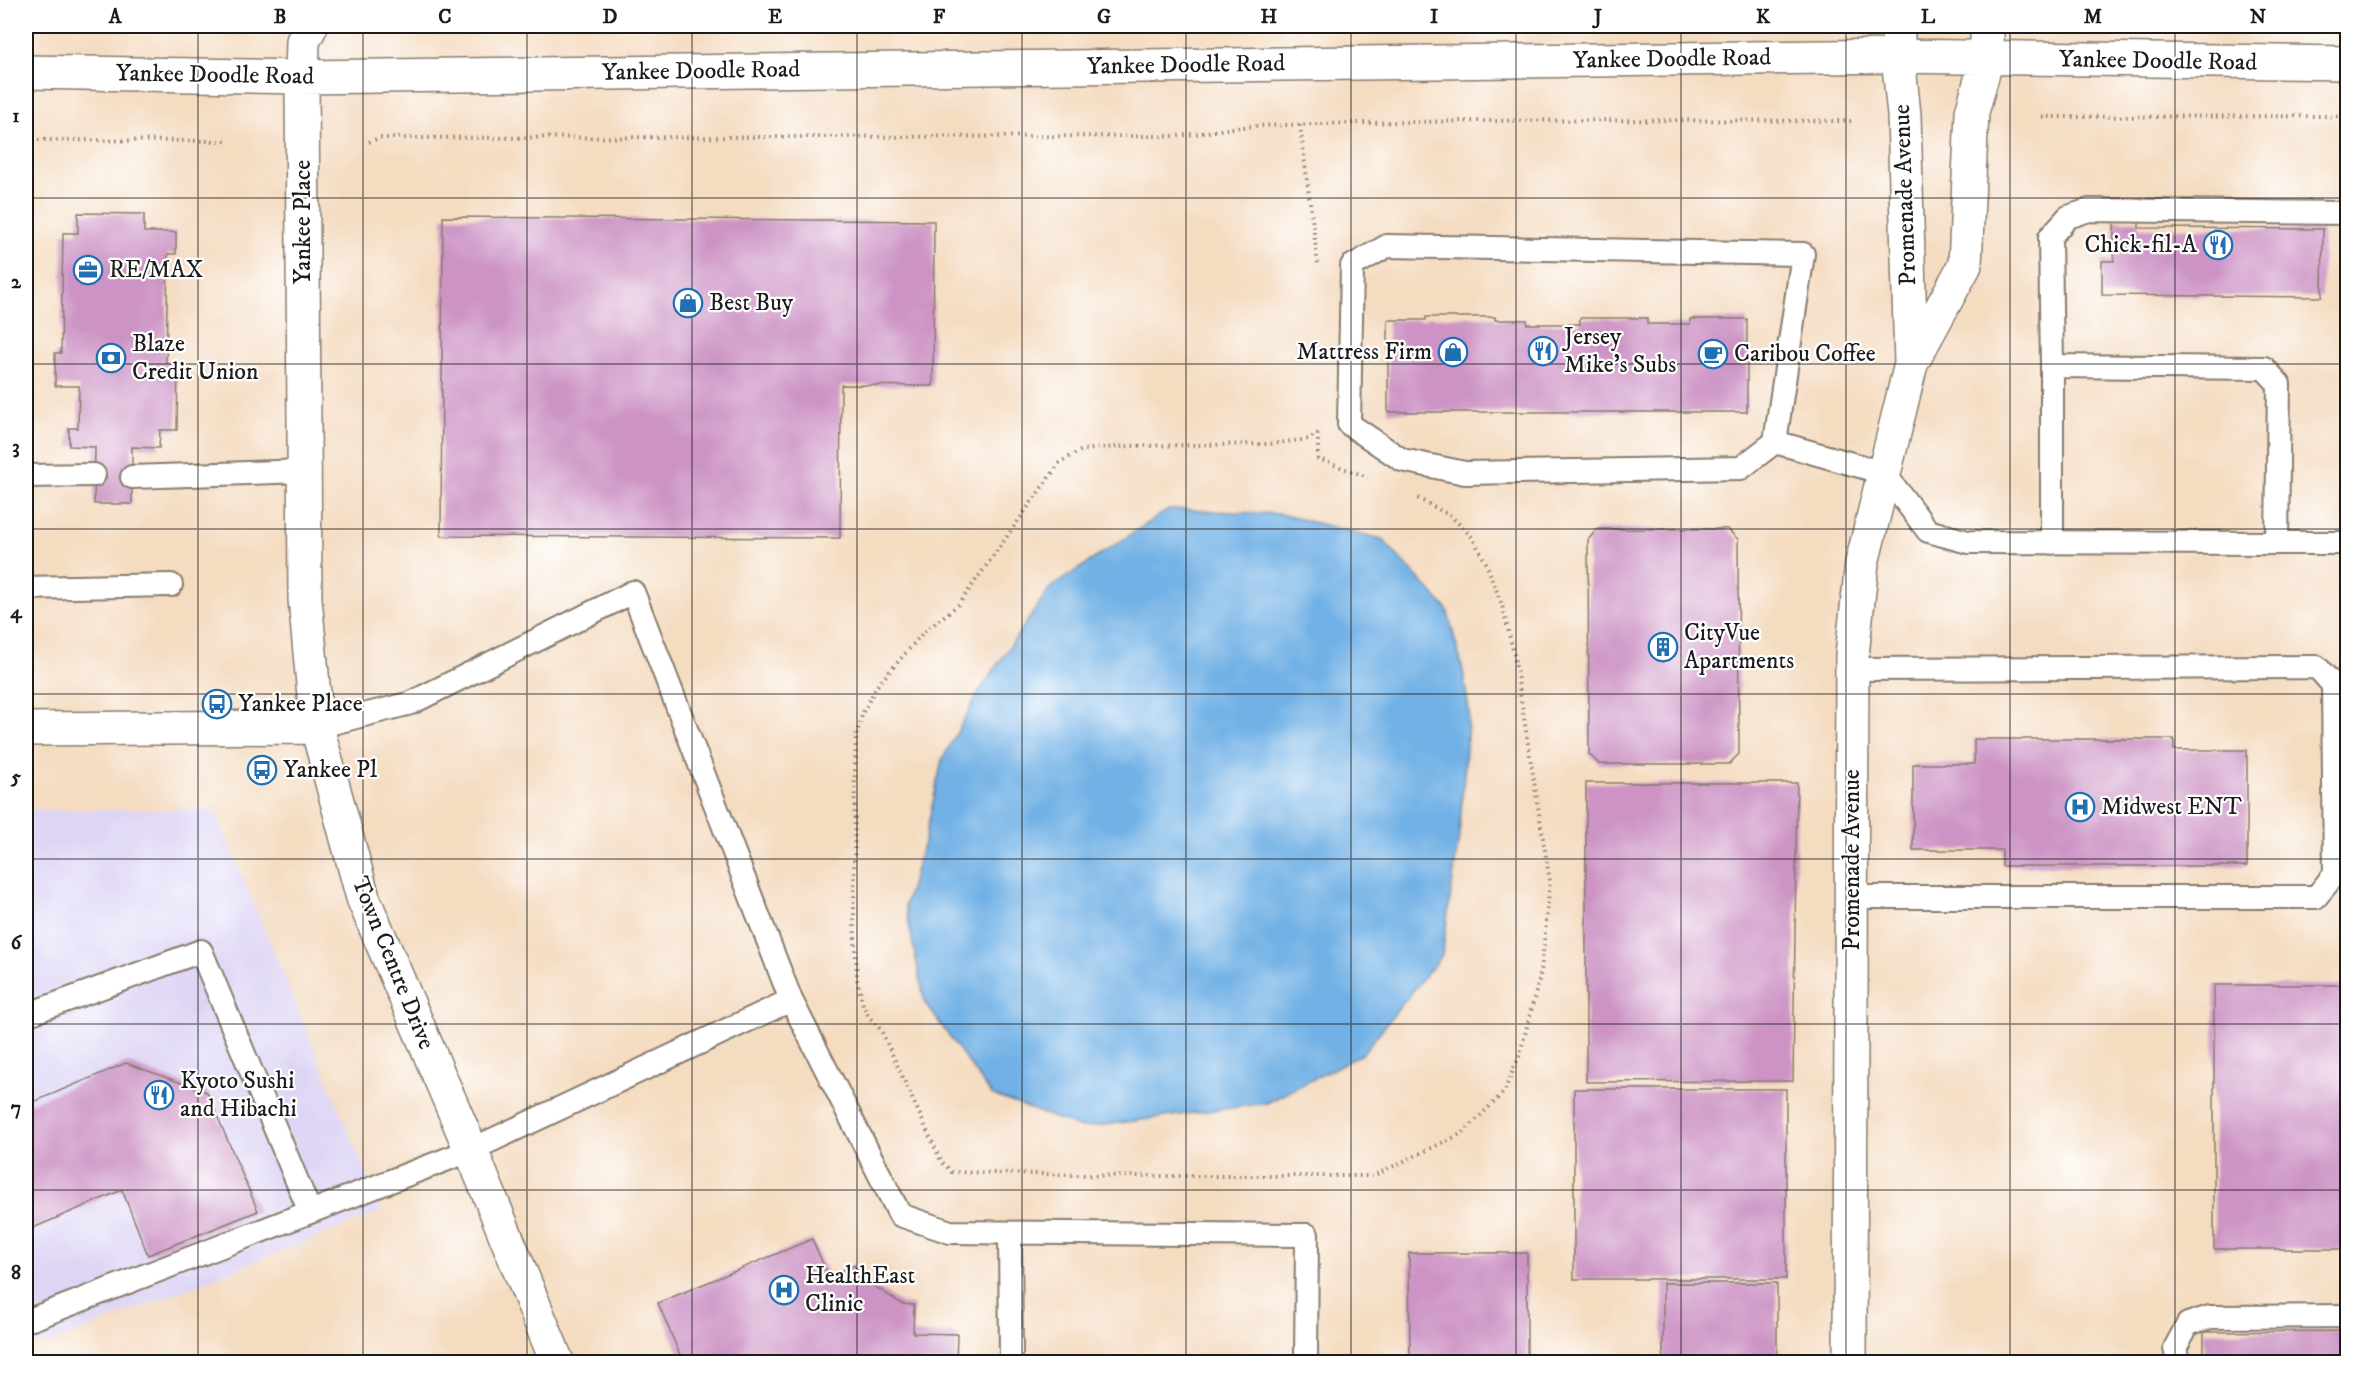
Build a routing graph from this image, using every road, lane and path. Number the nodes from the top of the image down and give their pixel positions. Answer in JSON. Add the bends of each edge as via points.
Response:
{"nodes":[{"id":1,"x":311,"y":26,"type":"edge"},
{"id":2,"x":1987,"y":26,"type":"edge"},
{"id":3,"x":1898,"y":41,"type":"edge"},
{"id":4,"x":1987,"y":58,"type":"junction"},
{"id":5,"x":2348,"y":63,"type":"edge"},
{"id":6,"x":26,"y":72,"type":"edge"},
{"id":7,"x":303,"y":77,"type":"junction"},
{"id":8,"x":2348,"y":116,"type":"edge"},
{"id":9,"x":2042,"y":117,"type":"dead end"},
{"id":10,"x":1853,"y":121,"type":"dead end"},
{"id":11,"x":1300,"y":125,"type":"junction"},
{"id":12,"x":26,"y":140,"type":"edge"},
{"id":13,"x":229,"y":141,"type":"dead end"},
{"id":14,"x":369,"y":142,"type":"dead end"},
{"id":15,"x":2348,"y":213,"type":"edge"},
{"id":16,"x":1319,"y":272,"type":"dead end"},
{"id":17,"x":1911,"y":364,"type":"junction"},
{"id":18,"x":2052,"y":366,"type":"junction"},
{"id":19,"x":1318,"y":422,"type":"dead end"},
{"id":20,"x":1318,"y":433,"type":"junction"},
{"id":21,"x":1775,"y":442,"type":"junction"},
{"id":22,"x":304,"y":471,"type":"junction"},
{"id":23,"x":1884,"y":473,"type":"junction"},
{"id":24,"x":94,"y":475,"type":"dead end"},
{"id":25,"x":26,"y":476,"type":"edge"},
{"id":26,"x":132,"y":477,"type":"dead end"},
{"id":27,"x":1379,"y":481,"type":"dead end"},
{"id":28,"x":1409,"y":494,"type":"dead end"},
{"id":29,"x":2052,"y":543,"type":"junction"},
{"id":30,"x":2277,"y":543,"type":"junction"},
{"id":31,"x":2348,"y":543,"type":"edge"},
{"id":32,"x":171,"y":585,"type":"dead end"},
{"id":33,"x":26,"y":588,"type":"edge"},
{"id":34,"x":1852,"y":669,"type":"junction"},
{"id":35,"x":317,"y":727,"type":"junction"},
{"id":36,"x":26,"y":729,"type":"edge"},
{"id":37,"x":1852,"y":897,"type":"junction"},
{"id":38,"x":791,"y":1000,"type":"junction"},
{"id":39,"x":26,"y":1015,"type":"edge"},
{"id":40,"x":471,"y":1150,"type":"junction"},
{"id":41,"x":310,"y":1212,"type":"junction"},
{"id":42,"x":1010,"y":1233,"type":"junction"},
{"id":43,"x":2348,"y":1316,"type":"edge"},
{"id":44,"x":26,"y":1318,"type":"edge"},
{"id":45,"x":557,"y":1362,"type":"edge"},
{"id":46,"x":1011,"y":1362,"type":"edge"},
{"id":47,"x":1306,"y":1362,"type":"edge"},
{"id":48,"x":1850,"y":1362,"type":"edge"},
{"id":49,"x":2178,"y":1362,"type":"edge"}],
"edges":[{"from":1,"to":7,"type":"street","name":"Yankee Place","via":[[303,41]]},
{"from":2,"to":4,"type":"street","name":"Promenade Avenue"},
{"from":3,"to":4,"type":"street","name":"Yankee Doodle Road"},
{"from":3,"to":7,"type":"street","name":"Yankee Doodle Road"},
{"from":3,"to":17,"type":"street","name":"Promenade Avenue","via":[[1904,115]]},
{"from":4,"to":5,"type":"street","name":"Yankee Doodle Road"},
{"from":4,"to":17,"type":"street","name":"Promenade Avenue","via":[[1972,112],[1965,265]]},
{"from":6,"to":7,"type":"street","name":"Yankee Doodle Road"},
{"from":7,"to":22,"type":"street","name":"Yankee Place"},
{"from":8,"to":9,"type":"path"},
{"from":10,"to":11,"type":"path"},
{"from":11,"to":14,"type":"path","via":[[1176,136],[379,138]]},
{"from":11,"to":16,"type":"path"},
{"from":12,"to":13,"type":"path"},
{"from":15,"to":18,"type":"lane","via":[[2089,210],[2068,217],[2050,237]]},
{"from":17,"to":23,"type":"street","name":"Promenade Avenue"},
{"from":18,"to":29,"type":"lane"},
{"from":18,"to":30,"type":"lane","via":[[2264,368],[2279,384]]},
{"from":19,"to":20,"type":"path"},
{"from":20,"to":27,"type":"path","via":[[1318,459]]},
{"from":20,"to":28,"type":"path","via":[[1309,439],[1269,444],[1139,445],[1082,450],[1060,462],[966,596],[908,650],[877,686],[863,712],[856,736],[855,767],[857,979],[869,1017],[881,1030],[942,1161],[952,1172],[1373,1176],[1463,1134],[1504,1092],[1520,1054],[1541,972],[1550,882],[1514,654],[1503,605],[1472,537],[1451,516]]},
{"from":21,"to":21,"type":"lane","via":[[1803,254],[1387,246],[1353,266],[1349,424],[1402,460],[1465,473],[1741,468]]},
{"from":21,"to":23,"type":"lane"},
{"from":22,"to":26,"type":"lane"},
{"from":22,"to":35,"type":"street","name":"Yankee Place","via":[[305,599]]},
{"from":23,"to":29,"type":"lane","via":[[1928,531],[1968,542]]},
{"from":23,"to":34,"type":"street","name":"Promenade Avenue","via":[[1862,563]]},
{"from":24,"to":25,"type":"lane"},
{"from":29,"to":30,"type":"lane"},
{"from":30,"to":31,"type":"lane"},
{"from":32,"to":33,"type":"lane"},
{"from":34,"to":37,"type":"street","name":"Promenade Avenue"},
{"from":34,"to":37,"type":"lane","via":[[2317,667],[2333,686],[2335,874],[2316,897]]},
{"from":35,"to":36,"type":"street"},
{"from":35,"to":38,"type":"lane","via":[[411,703],[633,592]]},
{"from":35,"to":40,"type":"street","name":"Town Centre Drive","via":[[363,898]]},
{"from":37,"to":48,"type":"street","name":"Promenade Avenue"},
{"from":38,"to":40,"type":"lane"},
{"from":38,"to":42,"type":"lane","via":[[900,1215],[950,1232]]},
{"from":39,"to":41,"type":"lane","via":[[201,951]]},
{"from":40,"to":41,"type":"lane"},
{"from":40,"to":45,"type":"street","name":"Town Centre Drive"},
{"from":41,"to":44,"type":"lane"},
{"from":42,"to":46,"type":"lane"},
{"from":42,"to":47,"type":"lane","via":[[1307,1235]]},
{"from":43,"to":49,"type":"lane","via":[[2210,1317],[2188,1324],[2175,1348]]}]}
